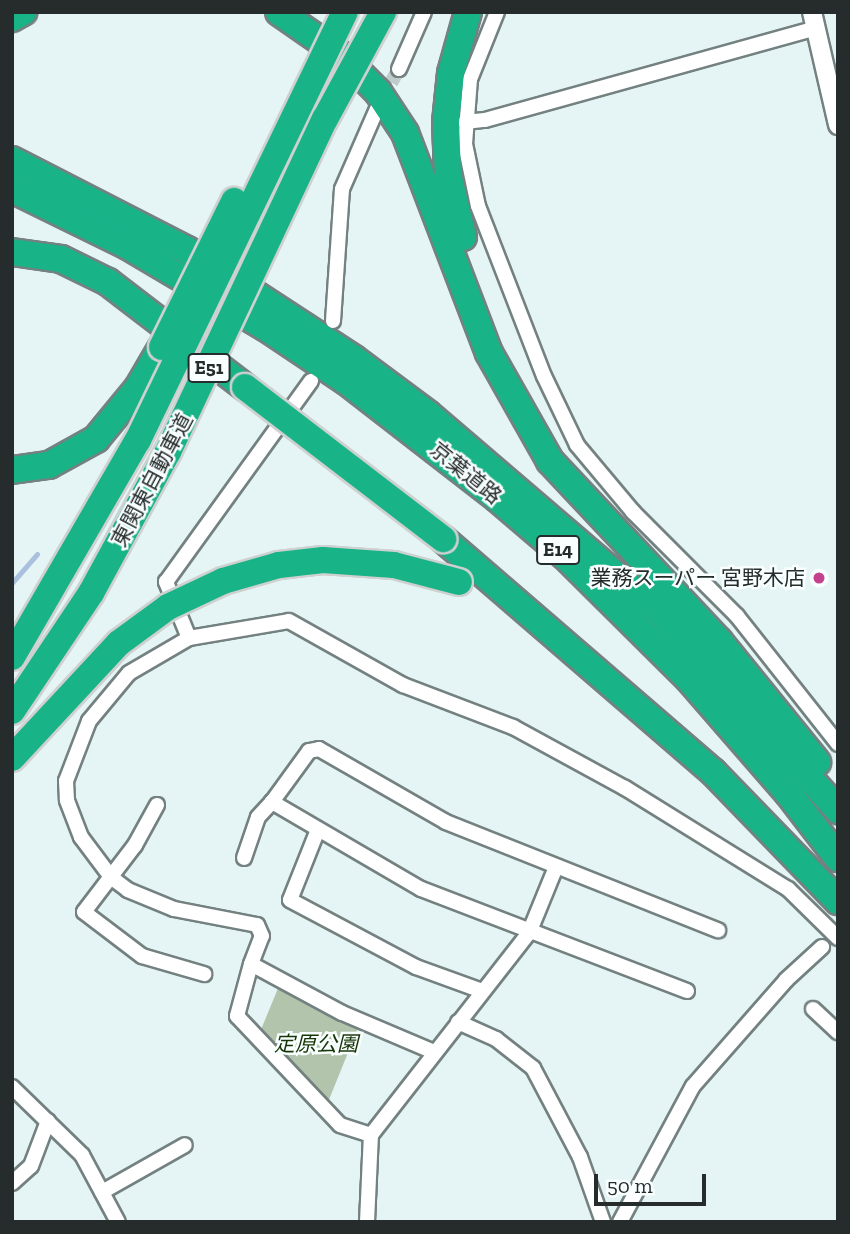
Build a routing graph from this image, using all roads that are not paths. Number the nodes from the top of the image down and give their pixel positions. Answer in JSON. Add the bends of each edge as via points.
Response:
{"nodes":[{"id":1,"x":23,"y":12,"type":"edge"},
{"id":2,"x":279,"y":12,"type":"edge"},
{"id":3,"x":383,"y":12,"type":"edge"},
{"id":4,"x":424,"y":12,"type":"edge"},
{"id":5,"x":468,"y":12,"type":"edge"},
{"id":6,"x":496,"y":12,"type":"edge"},
{"id":7,"x":12,"y":18,"type":"edge"},
{"id":8,"x":340,"y":20,"type":"edge"},
{"id":9,"x":814,"y":20,"type":"edge"},
{"id":10,"x":400,"y":69,"type":"tunnel mouth"},
{"id":11,"x":377,"y":109,"type":"tunnel mouth"},
{"id":12,"x":465,"y":122,"type":"junction"},
{"id":13,"x":838,"y":125,"type":"edge"},
{"id":14,"x":12,"y":160,"type":"edge"},
{"id":15,"x":12,"y":189,"type":"edge"},
{"id":16,"x":12,"y":252,"type":"edge"},
{"id":17,"x":333,"y":321,"type":"dead end"},
{"id":18,"x":310,"y":381,"type":"dead end"},
{"id":19,"x":550,"y":461,"type":"junction"},
{"id":20,"x":12,"y":470,"type":"edge"},
{"id":21,"x":189,"y":638,"type":"junction"},
{"id":22,"x":12,"y":657,"type":"edge"},
{"id":23,"x":604,"y":674,"type":"junction"},
{"id":24,"x":12,"y":711,"type":"edge"},
{"id":25,"x":838,"y":744,"type":"edge"},
{"id":26,"x":12,"y":758,"type":"edge"},
{"id":27,"x":838,"y":793,"type":"edge"},
{"id":28,"x":272,"y":802,"type":"junction"},
{"id":29,"x":157,"y":805,"type":"dead end"},
{"id":30,"x":838,"y":810,"type":"edge"},
{"id":31,"x":317,"y":832,"type":"junction"},
{"id":32,"x":244,"y":858,"type":"dead end"},
{"id":33,"x":838,"y":858,"type":"edge"},
{"id":34,"x":556,"y":867,"type":"junction"},
{"id":35,"x":111,"y":877,"type":"junction"},
{"id":36,"x":838,"y":901,"type":"edge"},
{"id":37,"x":718,"y":930,"type":"dead end"},
{"id":38,"x":529,"y":933,"type":"junction"},
{"id":39,"x":838,"y":938,"type":"edge"},
{"id":40,"x":822,"y":947,"type":"dead end"},
{"id":41,"x":251,"y":964,"type":"junction"},
{"id":42,"x":204,"y":975,"type":"dead end"},
{"id":43,"x":482,"y":991,"type":"junction"},
{"id":44,"x":687,"y":992,"type":"dead end"},
{"id":45,"x":813,"y":1009,"type":"dead end"},
{"id":46,"x":458,"y":1022,"type":"junction"},
{"id":47,"x":838,"y":1032,"type":"edge"},
{"id":48,"x":434,"y":1052,"type":"junction"},
{"id":49,"x":12,"y":1087,"type":"edge"},
{"id":50,"x":48,"y":1121,"type":"junction"},
{"id":51,"x":371,"y":1135,"type":"junction"},
{"id":52,"x":185,"y":1145,"type":"dead end"},
{"id":53,"x":12,"y":1183,"type":"edge"},
{"id":54,"x":102,"y":1192,"type":"junction"},
{"id":55,"x":118,"y":1222,"type":"edge"},
{"id":56,"x":367,"y":1222,"type":"edge"},
{"id":57,"x":603,"y":1222,"type":"edge"},
{"id":58,"x":620,"y":1222,"type":"edge"}],
"edges":[{"from":1,"to":7,"type":"highway"},
{"from":2,"to":19,"type":"highway","via":[[341,55],[378,92],[405,133],[489,353]]},
{"from":3,"to":24,"type":"highway","name":"東関東自動車道","number":"E51","bridge":true,"via":[[325,119],[142,501],[91,593]]},
{"from":4,"to":10,"type":"street"},
{"from":5,"to":19,"type":"highway","via":[[448,99],[448,174],[496,349]]},
{"from":6,"to":12,"type":"street","via":[[470,79]]},
{"from":8,"to":20,"type":"highway","bridge":true,"via":[[273,122],[138,388],[96,439],[49,465]]},
{"from":8,"to":22,"type":"highway","name":"東関東自動車道","number":"E51","bridge":true,"via":[[145,428]]},
{"from":9,"to":12,"type":"street","via":[[485,120]]},
{"from":9,"to":13,"type":"street"},
{"from":11,"to":17,"type":"street","via":[[342,189]]},
{"from":12,"to":25,"type":"street","via":[[478,206],[510,296],[577,445],[633,512],[737,616]]},
{"from":14,"to":30,"type":"highway","name":"京葉道路","number":"E14","via":[[187,250],[354,359],[428,414],[660,613]]},
{"from":15,"to":33,"type":"highway","name":"京葉道路","number":"E14","via":[[128,246],[265,327],[346,381],[498,498],[565,556],[688,678]]},
{"from":16,"to":23,"type":"highway","bridge":true,"via":[[61,259],[108,282],[443,539]]},
{"from":18,"to":21,"type":"street","via":[[166,582]]},
{"from":19,"to":27,"type":"highway","via":[[728,651],[780,711]]},
{"from":21,"to":35,"type":"street","via":[[128,673],[89,721],[76,746],[66,800],[80,837]]},
{"from":21,"to":39,"type":"street","via":[[289,621],[312,631],[403,685],[513,727],[625,788],[788,889]]},
{"from":23,"to":26,"type":"highway","bridge":true,"via":[[523,614],[459,582],[394,565],[323,560],[279,565],[223,581],[168,607],[118,643]]},
{"from":23,"to":36,"type":"highway","via":[[761,818]]},
{"from":28,"to":31,"type":"street"},
{"from":28,"to":32,"type":"street","via":[[258,817]]},
{"from":28,"to":34,"type":"street","via":[[309,751],[319,749],[446,822]]},
{"from":29,"to":35,"type":"street"},
{"from":31,"to":38,"type":"street","via":[[421,889]]},
{"from":31,"to":43,"type":"street","via":[[290,900],[416,967]]},
{"from":34,"to":37,"type":"street"},
{"from":34,"to":38,"type":"street"},
{"from":35,"to":41,"type":"street","via":[[128,890],[174,909],[257,925],[262,936]]},
{"from":35,"to":42,"type":"street","via":[[84,912],[142,956]]},
{"from":38,"to":43,"type":"street"},
{"from":38,"to":44,"type":"street"},
{"from":40,"to":58,"type":"street","via":[[786,980],[692,1086]]},
{"from":41,"to":48,"type":"street","via":[[342,1013]]},
{"from":41,"to":51,"type":"street","via":[[237,1016],[340,1125]]},
{"from":43,"to":46,"type":"street"},
{"from":45,"to":47,"type":"street"},
{"from":46,"to":48,"type":"street"},
{"from":46,"to":57,"type":"street","via":[[496,1039],[533,1068],[580,1157]]},
{"from":48,"to":51,"type":"street"},
{"from":49,"to":50,"type":"street"},
{"from":50,"to":53,"type":"street","via":[[31,1166]]},
{"from":50,"to":54,"type":"street","via":[[82,1155]]},
{"from":51,"to":56,"type":"street"},
{"from":52,"to":54,"type":"street"},
{"from":54,"to":55,"type":"street"}]}
